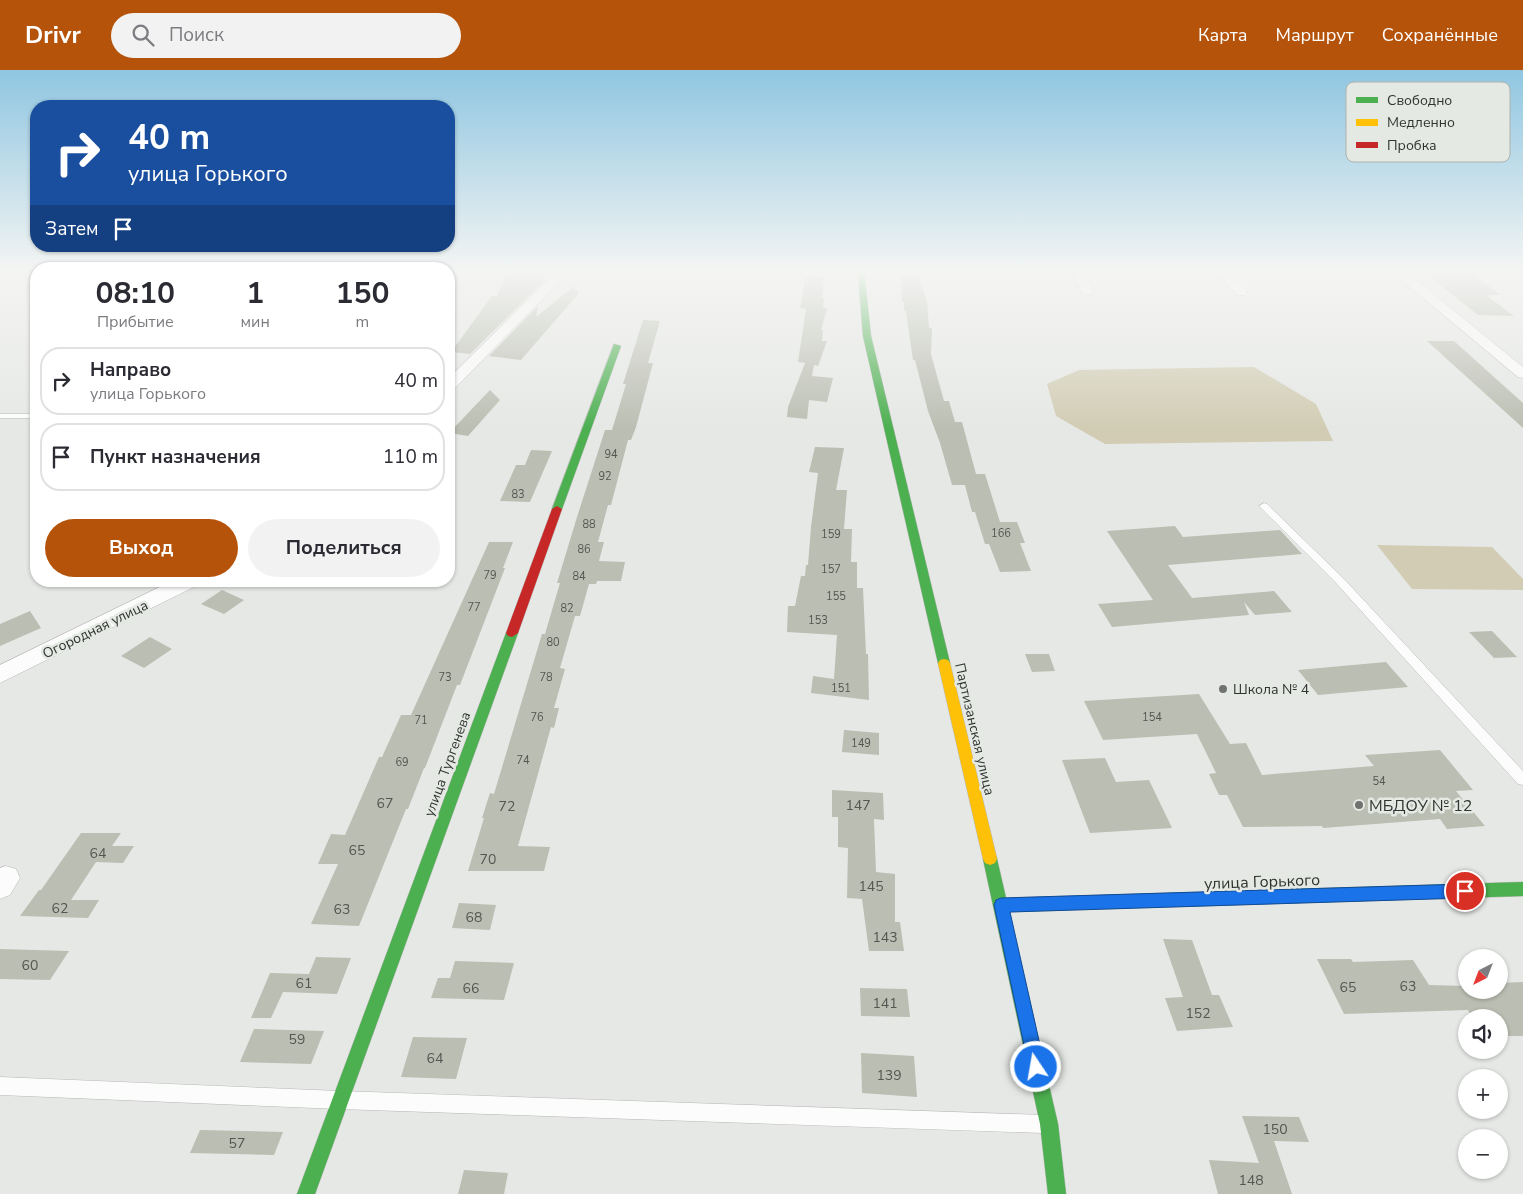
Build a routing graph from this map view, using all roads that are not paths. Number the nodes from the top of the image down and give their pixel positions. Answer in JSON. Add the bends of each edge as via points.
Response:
{"nodes":[{"id":1,"x":512,"y":323,"type":"edge"},
{"id":2,"x":866,"y":323,"type":"edge"},
{"id":3,"x":1461,"y":323,"type":"edge"},
{"id":4,"x":616,"y":346,"type":"dead end"},
{"id":5,"x":1523,"y":374,"type":"edge"},
{"id":6,"x":455,"y":380,"type":"edge"},
{"id":7,"x":0,"y":416,"type":"edge"},
{"id":8,"x":30,"y":416,"type":"edge"},
{"id":9,"x":1264,"y":506,"type":"dead end"},
{"id":10,"x":177,"y":587,"type":"edge"},
{"id":11,"x":0,"y":675,"type":"edge"},
{"id":12,"x":1523,"y":780,"type":"edge"},
{"id":13,"x":1523,"y":890,"type":"edge"},
{"id":14,"x":1001,"y":905,"type":"junction"},
{"id":15,"x":0,"y":1086,"type":"edge"},
{"id":16,"x":339,"y":1100,"type":"junction"},
{"id":17,"x":1049,"y":1124,"type":"junction"},
{"id":18,"x":306,"y":1194,"type":"edge"},
{"id":19,"x":1058,"y":1194,"type":"edge"}],
"edges":[{"from":1,"to":6,"type":"street"},
{"from":2,"to":14,"type":"street","name":"Партизанская улица"},
{"from":3,"to":5,"type":"street"},
{"from":4,"to":16,"type":"street","name":"улица Тургенева"},
{"from":7,"to":8,"type":"lane"},
{"from":9,"to":12,"type":"lane","via":[[1340,581]]},
{"from":10,"to":11,"type":"street","name":"Огородная улица"},
{"from":13,"to":14,"type":"street","name":"улица Горького"},
{"from":14,"to":17,"type":"street","name":"Партизанская улица"},
{"from":15,"to":16,"type":"lane"},
{"from":16,"to":17,"type":"lane"},
{"from":16,"to":18,"type":"street","name":"улица Тургенева"},
{"from":17,"to":19,"type":"street","name":"Партизанская улица"}]}
